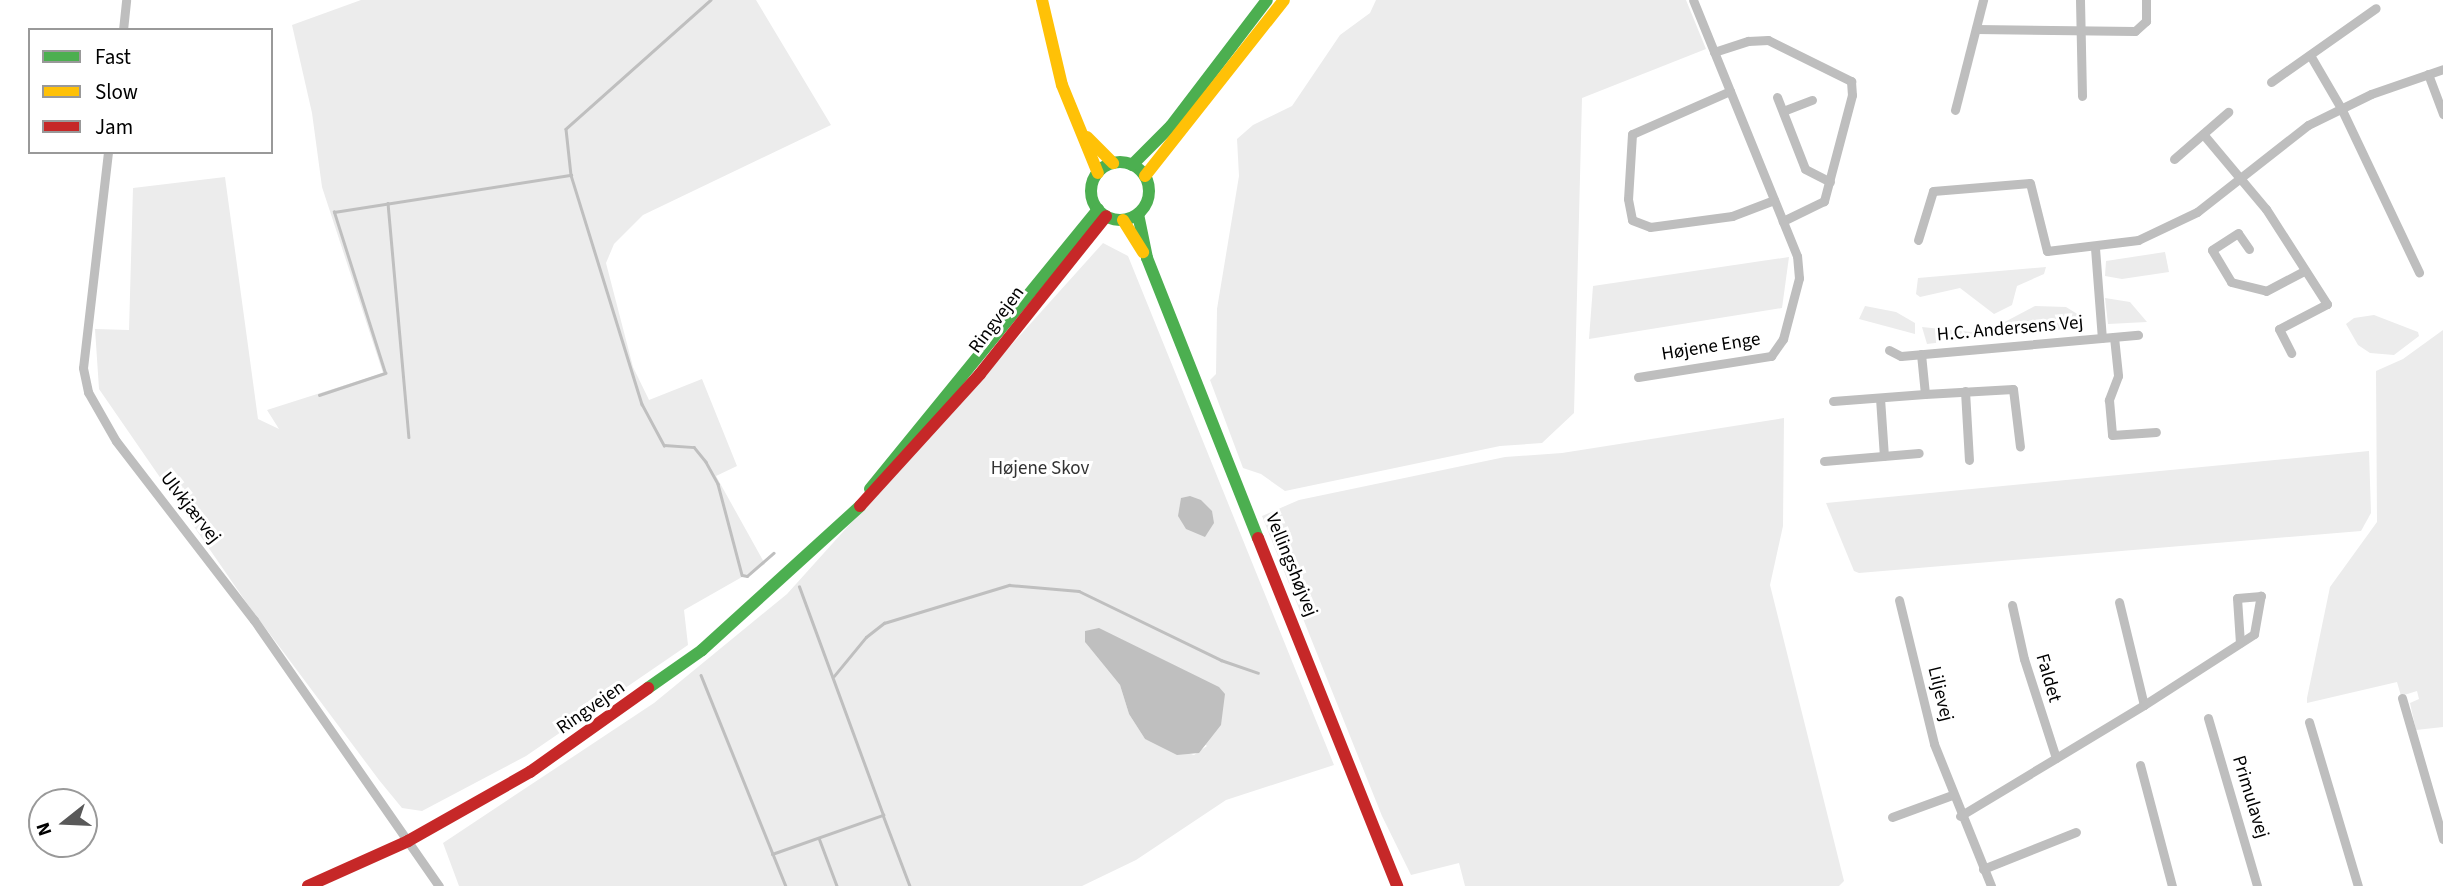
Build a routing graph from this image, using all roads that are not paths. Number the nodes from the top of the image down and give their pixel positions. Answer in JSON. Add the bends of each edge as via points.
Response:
{"nodes":[{"id":1,"x":127,"y":0,"type":"edge"},
{"id":2,"x":1042,"y":0,"type":"edge"},
{"id":3,"x":1267,"y":0,"type":"edge"},
{"id":4,"x":1284,"y":0,"type":"edge"},
{"id":5,"x":1693,"y":0,"type":"edge"},
{"id":6,"x":1983,"y":0,"type":"edge"},
{"id":7,"x":2080,"y":0,"type":"edge"},
{"id":8,"x":2146,"y":0,"type":"edge"},
{"id":9,"x":2376,"y":8,"type":"dead end"},
{"id":10,"x":123,"y":28,"type":"edge"},
{"id":11,"x":1976,"y":29,"type":"junction"},
{"id":12,"x":2080,"y":31,"type":"junction"},
{"id":13,"x":1714,"y":52,"type":"junction"},
{"id":14,"x":2310,"y":55,"type":"junction"},
{"id":15,"x":2443,"y":69,"type":"edge"},
{"id":16,"x":2428,"y":74,"type":"junction"},
{"id":17,"x":2271,"y":82,"type":"dead end"},
{"id":18,"x":1730,"y":91,"type":"junction"},
{"id":19,"x":2082,"y":96,"type":"dead end"},
{"id":20,"x":1777,"y":97,"type":"dead end"},
{"id":21,"x":1812,"y":100,"type":"dead end"},
{"id":22,"x":2341,"y":107,"type":"junction"},
{"id":23,"x":1955,"y":110,"type":"dead end"},
{"id":24,"x":1783,"y":111,"type":"junction"},
{"id":25,"x":2228,"y":112,"type":"dead end"},
{"id":26,"x":2443,"y":114,"type":"edge"},
{"id":27,"x":1082,"y":132,"type":"junction"},
{"id":28,"x":2203,"y":134,"type":"junction"},
{"id":29,"x":108,"y":154,"type":"edge"},
{"id":30,"x":2174,"y":159,"type":"dead end"},
{"id":31,"x":1113,"y":163,"type":"junction"},
{"id":32,"x":1132,"y":165,"type":"junction"},
{"id":33,"x":1098,"y":173,"type":"junction"},
{"id":34,"x":1145,"y":176,"type":"junction"},
{"id":35,"x":2242,"y":177,"type":"junction"},
{"id":36,"x":1830,"y":182,"type":"junction"},
{"id":37,"x":1774,"y":200,"type":"junction"},
{"id":38,"x":1102,"y":213,"type":"junction"},
{"id":39,"x":1138,"y":214,"type":"junction"},
{"id":40,"x":1122,"y":220,"type":"junction"},
{"id":41,"x":1783,"y":221,"type":"junction"},
{"id":42,"x":1918,"y":240,"type":"dead end"},
{"id":43,"x":2095,"y":248,"type":"junction"},
{"id":44,"x":2249,"y":249,"type":"dead end"},
{"id":45,"x":1147,"y":258,"type":"junction"},
{"id":46,"x":2304,"y":271,"type":"junction"},
{"id":47,"x":2419,"y":272,"type":"dead end"},
{"id":48,"x":2138,"y":335,"type":"dead end"},
{"id":49,"x":2114,"y":337,"type":"junction"},
{"id":50,"x":2102,"y":338,"type":"junction"},
{"id":51,"x":1889,"y":350,"type":"dead end"},
{"id":52,"x":2291,"y":353,"type":"dead end"},
{"id":53,"x":1921,"y":354,"type":"junction"},
{"id":54,"x":1638,"y":377,"type":"dead end"},
{"id":55,"x":1965,"y":391,"type":"junction"},
{"id":56,"x":1925,"y":394,"type":"junction"},
{"id":57,"x":1880,"y":398,"type":"junction"},
{"id":58,"x":1833,"y":401,"type":"dead end"},
{"id":59,"x":2156,"y":432,"type":"dead end"},
{"id":60,"x":2020,"y":447,"type":"dead end"},
{"id":61,"x":1919,"y":453,"type":"dead end"},
{"id":62,"x":1884,"y":456,"type":"junction"},
{"id":63,"x":1969,"y":460,"type":"dead end"},
{"id":64,"x":1824,"y":461,"type":"dead end"},
{"id":65,"x":1899,"y":600,"type":"dead end"},
{"id":66,"x":2119,"y":602,"type":"dead end"},
{"id":67,"x":2012,"y":605,"type":"dead end"},
{"id":68,"x":2241,"y":643,"type":"junction"},
{"id":69,"x":2402,"y":698,"type":"dead end"},
{"id":70,"x":2144,"y":705,"type":"junction"},
{"id":71,"x":2208,"y":718,"type":"dead end"},
{"id":72,"x":2309,"y":722,"type":"dead end"},
{"id":73,"x":2056,"y":758,"type":"junction"},
{"id":74,"x":2140,"y":765,"type":"dead end"},
{"id":75,"x":1952,"y":795,"type":"junction"},
{"id":76,"x":1960,"y":816,"type":"junction"},
{"id":77,"x":1892,"y":817,"type":"dead end"},
{"id":78,"x":2076,"y":832,"type":"dead end"},
{"id":79,"x":2443,"y":839,"type":"edge"},
{"id":80,"x":408,"y":841,"type":"junction"},
{"id":81,"x":1983,"y":869,"type":"junction"},
{"id":82,"x":308,"y":886,"type":"edge"},
{"id":83,"x":439,"y":886,"type":"edge"},
{"id":84,"x":1397,"y":886,"type":"edge"},
{"id":85,"x":1991,"y":886,"type":"edge"},
{"id":86,"x":2172,"y":886,"type":"edge"},
{"id":87,"x":2257,"y":886,"type":"edge"},
{"id":88,"x":2358,"y":886,"type":"edge"}],
"edges":[{"from":1,"to":10,"type":"street"},
{"from":2,"to":27,"type":"main road","via":[[1056,67]]},
{"from":3,"to":32,"type":"main road","via":[[1171,126]]},
{"from":4,"to":34,"type":"main road"},
{"from":5,"to":13,"type":"street","name":"Højene Enge"},
{"from":6,"to":11,"type":"street"},
{"from":7,"to":12,"type":"street"},
{"from":8,"to":12,"type":"street","via":[[2146,21],[2135,31]]},
{"from":9,"to":14,"type":"street"},
{"from":11,"to":12,"type":"street"},
{"from":11,"to":23,"type":"street"},
{"from":12,"to":19,"type":"street"},
{"from":13,"to":18,"type":"street","name":"Højene Enge"},
{"from":13,"to":36,"type":"street","via":[[1768,40],[1851,81],[1852,95]]},
{"from":14,"to":17,"type":"street"},
{"from":14,"to":22,"type":"street"},
{"from":15,"to":16,"type":"street"},
{"from":16,"to":22,"type":"street"},
{"from":16,"to":26,"type":"street"},
{"from":18,"to":37,"type":"street","name":"Højene Enge"},
{"from":18,"to":37,"type":"street","via":[[1632,134],[1628,199],[1632,220],[1650,227],[1732,216]]},
{"from":20,"to":24,"type":"street"},
{"from":21,"to":24,"type":"street"},
{"from":22,"to":35,"type":"street","via":[[2308,125]]},
{"from":22,"to":47,"type":"street"},
{"from":24,"to":36,"type":"street","via":[[1805,169]]},
{"from":25,"to":28,"type":"street"},
{"from":27,"to":31,"type":"main road"},
{"from":27,"to":33,"type":"main road"},
{"from":28,"to":30,"type":"street"},
{"from":28,"to":35,"type":"street"},
{"from":29,"to":80,"type":"street","name":"Ulvkjærvej","via":[[83,368],[88,392],[116,441],[254,620]]},
{"from":31,"to":32,"type":"main road"},
{"from":31,"to":33,"type":"main road"},
{"from":32,"to":34,"type":"main road"},
{"from":33,"to":38,"type":"main road","via":[[1091,191]]},
{"from":34,"to":39,"type":"main road","via":[[1148,199]]},
{"from":35,"to":43,"type":"street","via":[[2170,228]]},
{"from":35,"to":46,"type":"street"},
{"from":36,"to":41,"type":"street","via":[[1824,201]]},
{"from":37,"to":41,"type":"street","name":"Højene Enge"},
{"from":38,"to":40,"type":"main road"},
{"from":38,"to":80,"type":"main road","name":"Ringvejen","via":[[972,383],[858,506],[723,632],[621,711],[530,772]]},
{"from":39,"to":40,"type":"main road"},
{"from":39,"to":45,"type":"main road","name":"Vellingshøjvej"},
{"from":40,"to":45,"type":"main road","name":"Vellingshøjvej"},
{"from":41,"to":54,"type":"street","name":"Højene Enge","via":[[1799,267],[1779,350],[1761,359]]},
{"from":42,"to":43,"type":"street","via":[[1933,191],[2030,183],[2048,251]]},
{"from":43,"to":50,"type":"street","name":"H.C. Andersens Vej"},
{"from":44,"to":46,"type":"street","via":[[2238,233],[2212,250],[2231,282],[2266,291]]},
{"from":45,"to":84,"type":"main road","name":"Vellingshøjvej"},
{"from":46,"to":52,"type":"street","via":[[2327,304],[2279,329]]},
{"from":48,"to":49,"type":"street","name":"H.C. Andersens Vej"},
{"from":49,"to":50,"type":"street","name":"H.C. Andersens Vej"},
{"from":49,"to":59,"type":"street","via":[[2118,376],[2109,400],[2112,435]]},
{"from":50,"to":53,"type":"street","name":"H.C. Andersens Vej"},
{"from":51,"to":53,"type":"street","name":"H.C. Andersens Vej","via":[[1901,356]]},
{"from":53,"to":56,"type":"street","name":"H.C. Andersens Vej"},
{"from":55,"to":56,"type":"street"},
{"from":55,"to":60,"type":"street","via":[[2013,389]]},
{"from":55,"to":63,"type":"street"},
{"from":56,"to":57,"type":"street"},
{"from":57,"to":58,"type":"street"},
{"from":57,"to":62,"type":"street"},
{"from":61,"to":62,"type":"street"},
{"from":62,"to":64,"type":"street"},
{"from":65,"to":75,"type":"street","name":"Liljevej","via":[[1934,744]]},
{"from":66,"to":70,"type":"street"},
{"from":67,"to":73,"type":"street","name":"Faldet"},
{"from":68,"to":68,"type":"street","via":[[2254,634],[2261,596],[2236,598]]},
{"from":68,"to":70,"type":"street"},
{"from":69,"to":79,"type":"street"},
{"from":70,"to":73,"type":"street"},
{"from":71,"to":87,"type":"street","name":"Primulavej"},
{"from":72,"to":88,"type":"street"},
{"from":73,"to":76,"type":"street"},
{"from":74,"to":86,"type":"street"},
{"from":75,"to":76,"type":"street","name":"Liljevej"},
{"from":75,"to":77,"type":"street"},
{"from":76,"to":81,"type":"street","name":"Liljevej"},
{"from":78,"to":81,"type":"street"},
{"from":80,"to":82,"type":"main road","name":"Ringvejen"},
{"from":80,"to":83,"type":"street","name":"Ulvkjærvej"},
{"from":81,"to":85,"type":"street","name":"Liljevej"}]}
